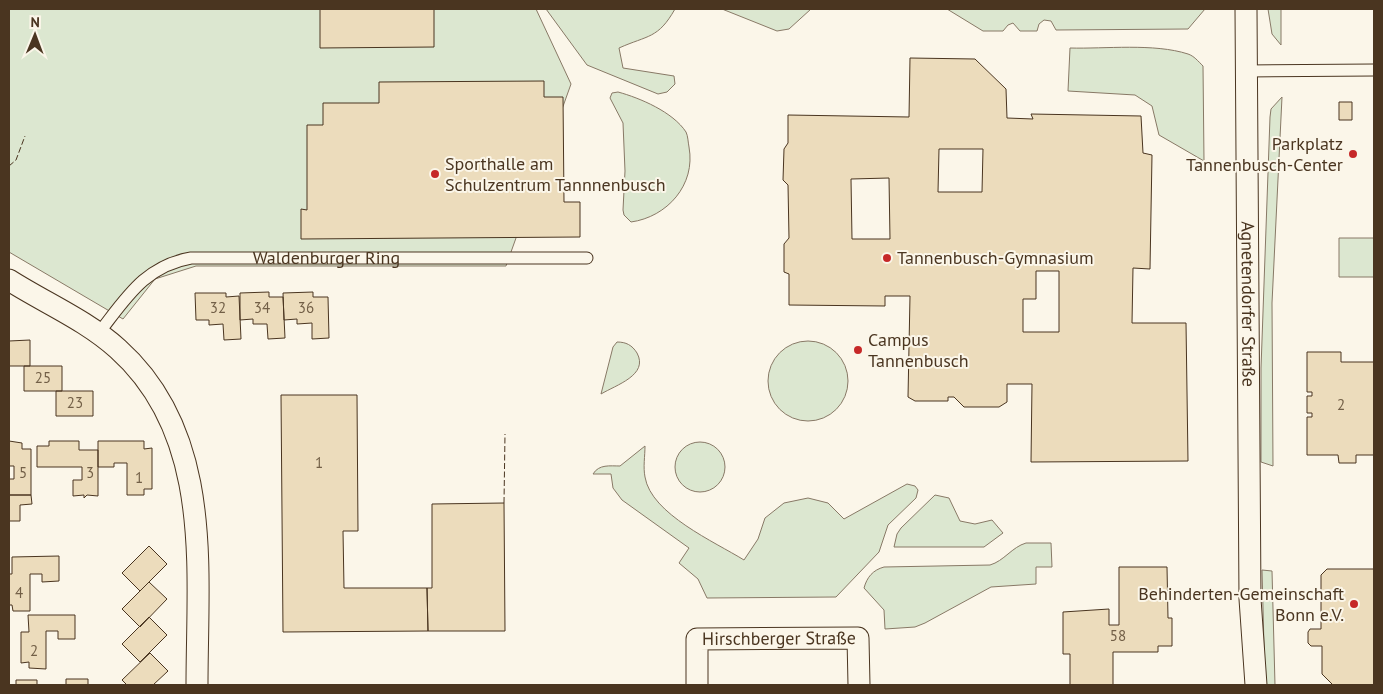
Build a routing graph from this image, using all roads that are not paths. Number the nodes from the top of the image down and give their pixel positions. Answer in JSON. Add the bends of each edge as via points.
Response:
{"nodes":[{"id":1,"x":1246,"y":9,"type":"edge"},
{"id":2,"x":1374,"y":70,"type":"edge"},
{"id":3,"x":1246,"y":71,"type":"junction"},
{"id":4,"x":587,"y":258,"type":"dead end"},
{"id":5,"x":9,"y":280,"type":"edge"},
{"id":6,"x":98,"y":334,"type":"junction"},
{"id":7,"x":1250,"y":600,"type":"junction"},
{"id":8,"x":197,"y":685,"type":"edge"},
{"id":9,"x":697,"y":685,"type":"edge"},
{"id":10,"x":859,"y":685,"type":"edge"},
{"id":11,"x":1244,"y":685,"type":"edge"},
{"id":12,"x":1256,"y":685,"type":"edge"}],
"edges":[{"from":1,"to":3,"type":"street","name":"Agnetendorfer Straße"},
{"from":2,"to":3,"type":"lane"},
{"from":3,"to":7,"type":"street","name":"Agnetendorfer Straße"},
{"from":4,"to":6,"type":"lane","name":"Waldenburger Ring","via":[[190,258],[172,261],[150,274]]},
{"from":5,"to":6,"type":"street"},
{"from":6,"to":8,"type":"street","via":[[118,349],[158,396],[183,456],[196,522]]},
{"from":7,"to":11,"type":"street","name":"Agnetendorfer Straße"},
{"from":7,"to":12,"type":"street","name":"Agnetendorfer Straße"},
{"from":9,"to":10,"type":"street","name":"Hirschberger Straße","via":[[697,639],[858,638]]}]}
